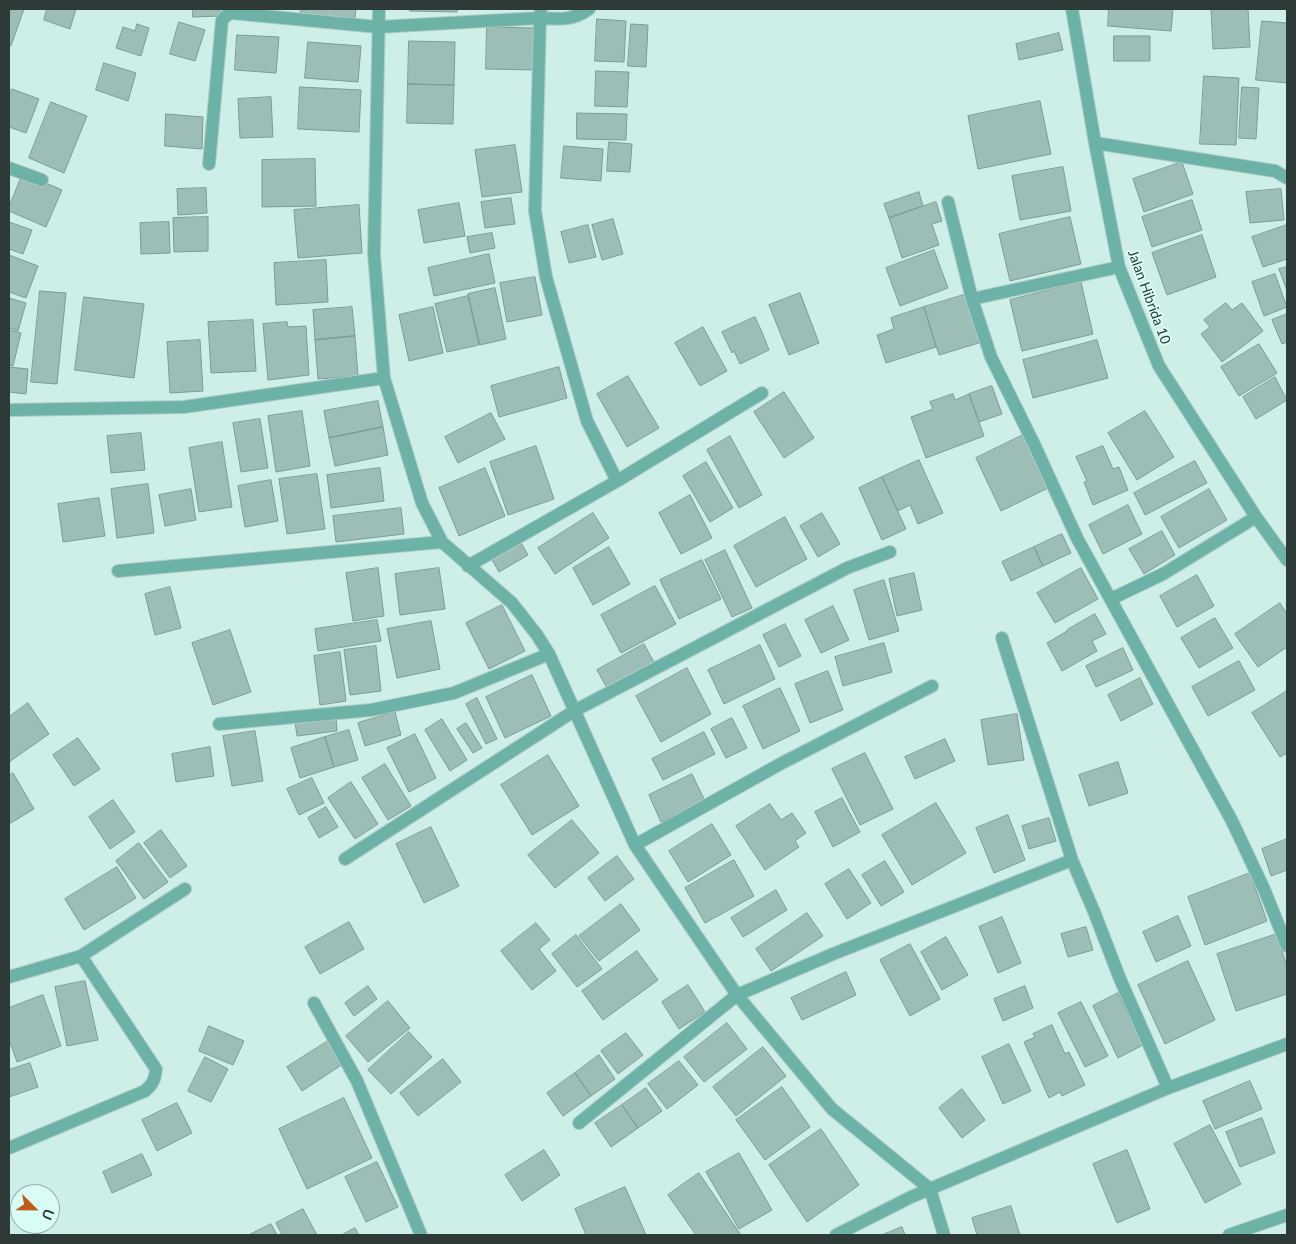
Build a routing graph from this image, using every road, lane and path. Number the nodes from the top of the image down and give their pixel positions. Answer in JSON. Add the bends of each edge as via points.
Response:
{"nodes":[{"id":1,"x":379,"y":9,"type":"edge"},
{"id":2,"x":589,"y":9,"type":"edge"},
{"id":3,"x":1072,"y":9,"type":"edge"},
{"id":4,"x":540,"y":14,"type":"edge"},
{"id":5,"x":378,"y":27,"type":"junction"},
{"id":6,"x":1095,"y":143,"type":"junction"},
{"id":7,"x":209,"y":164,"type":"dead end"},
{"id":8,"x":9,"y":168,"type":"edge"},
{"id":9,"x":1287,"y":178,"type":"edge"},
{"id":10,"x":42,"y":180,"type":"dead end"},
{"id":11,"x":948,"y":202,"type":"dead end"},
{"id":12,"x":1120,"y":267,"type":"junction"},
{"id":13,"x":972,"y":299,"type":"junction"},
{"id":14,"x":384,"y":378,"type":"junction"},
{"id":15,"x":762,"y":393,"type":"dead end"},
{"id":16,"x":9,"y":410,"type":"edge"},
{"id":17,"x":617,"y":481,"type":"junction"},
{"id":18,"x":1256,"y":517,"type":"junction"},
{"id":19,"x":442,"y":542,"type":"junction"},
{"id":20,"x":890,"y":552,"type":"dead end"},
{"id":21,"x":1287,"y":560,"type":"edge"},
{"id":22,"x":468,"y":566,"type":"junction"},
{"id":23,"x":118,"y":571,"type":"dead end"},
{"id":24,"x":1111,"y":599,"type":"junction"},
{"id":25,"x":1002,"y":638,"type":"dead end"},
{"id":26,"x":549,"y":654,"type":"junction"},
{"id":27,"x":932,"y":686,"type":"dead end"},
{"id":28,"x":574,"y":711,"type":"junction"},
{"id":29,"x":219,"y":724,"type":"dead end"},
{"id":30,"x":635,"y":845,"type":"junction"},
{"id":31,"x":344,"y":859,"type":"dead end"},
{"id":32,"x":1072,"y":860,"type":"junction"},
{"id":33,"x":185,"y":889,"type":"dead end"},
{"id":34,"x":1287,"y":946,"type":"edge"},
{"id":35,"x":81,"y":956,"type":"junction"},
{"id":36,"x":9,"y":977,"type":"edge"},
{"id":37,"x":737,"y":995,"type":"junction"},
{"id":38,"x":314,"y":1002,"type":"dead end"},
{"id":39,"x":1287,"y":1044,"type":"edge"},
{"id":40,"x":1168,"y":1088,"type":"junction"},
{"id":41,"x":579,"y":1123,"type":"dead end"},
{"id":42,"x":9,"y":1148,"type":"edge"},
{"id":43,"x":930,"y":1189,"type":"junction"},
{"id":44,"x":1287,"y":1215,"type":"edge"},
{"id":45,"x":416,"y":1234,"type":"edge"},
{"id":46,"x":836,"y":1235,"type":"edge"},
{"id":47,"x":944,"y":1235,"type":"edge"},
{"id":48,"x":1229,"y":1235,"type":"edge"}],
"edges":[{"from":1,"to":5,"type":"street"},
{"from":2,"to":4,"type":"street","via":[[565,19]]},
{"from":3,"to":6,"type":"street","name":"Jalan Hibrida 10"},
{"from":4,"to":5,"type":"street"},
{"from":4,"to":17,"type":"street","via":[[536,221],[546,277],[587,421]]},
{"from":5,"to":7,"type":"street","via":[[227,15],[222,20]]},
{"from":5,"to":14,"type":"street","via":[[374,254]]},
{"from":6,"to":9,"type":"street","via":[[1275,171]]},
{"from":6,"to":12,"type":"street","name":"Jalan Hibrida 10"},
{"from":8,"to":10,"type":"street"},
{"from":11,"to":13,"type":"street"},
{"from":12,"to":13,"type":"street"},
{"from":12,"to":18,"type":"street","name":"Jalan Hibrida 10","via":[[1159,366]]},
{"from":13,"to":24,"type":"street","via":[[991,357],[1077,538]]},
{"from":14,"to":16,"type":"street","via":[[184,407]]},
{"from":14,"to":19,"type":"street","via":[[422,503]]},
{"from":15,"to":17,"type":"street"},
{"from":17,"to":22,"type":"street"},
{"from":18,"to":21,"type":"street","name":"Jalan Hibrida 10"},
{"from":18,"to":24,"type":"street","via":[[1163,574]]},
{"from":19,"to":22,"type":"street"},
{"from":19,"to":23,"type":"street"},
{"from":20,"to":28,"type":"street","via":[[848,568]]},
{"from":22,"to":26,"type":"street","via":[[512,603]]},
{"from":24,"to":34,"type":"street","via":[[1232,821]]},
{"from":25,"to":32,"type":"street"},
{"from":26,"to":28,"type":"street"},
{"from":26,"to":29,"type":"street","via":[[445,695],[371,710]]},
{"from":27,"to":30,"type":"street","via":[[782,763]]},
{"from":28,"to":30,"type":"street"},
{"from":28,"to":31,"type":"street"},
{"from":30,"to":37,"type":"street"},
{"from":32,"to":37,"type":"street"},
{"from":32,"to":40,"type":"street"},
{"from":33,"to":35,"type":"street"},
{"from":35,"to":36,"type":"street"},
{"from":35,"to":42,"type":"street","via":[[156,1069],[156,1077],[145,1091]]},
{"from":37,"to":41,"type":"street"},
{"from":37,"to":43,"type":"street","via":[[832,1109]]},
{"from":38,"to":45,"type":"street","via":[[357,1081]]},
{"from":39,"to":40,"type":"street"},
{"from":40,"to":43,"type":"street"},
{"from":43,"to":46,"type":"street"},
{"from":43,"to":47,"type":"street"},
{"from":44,"to":48,"type":"street"}]}
